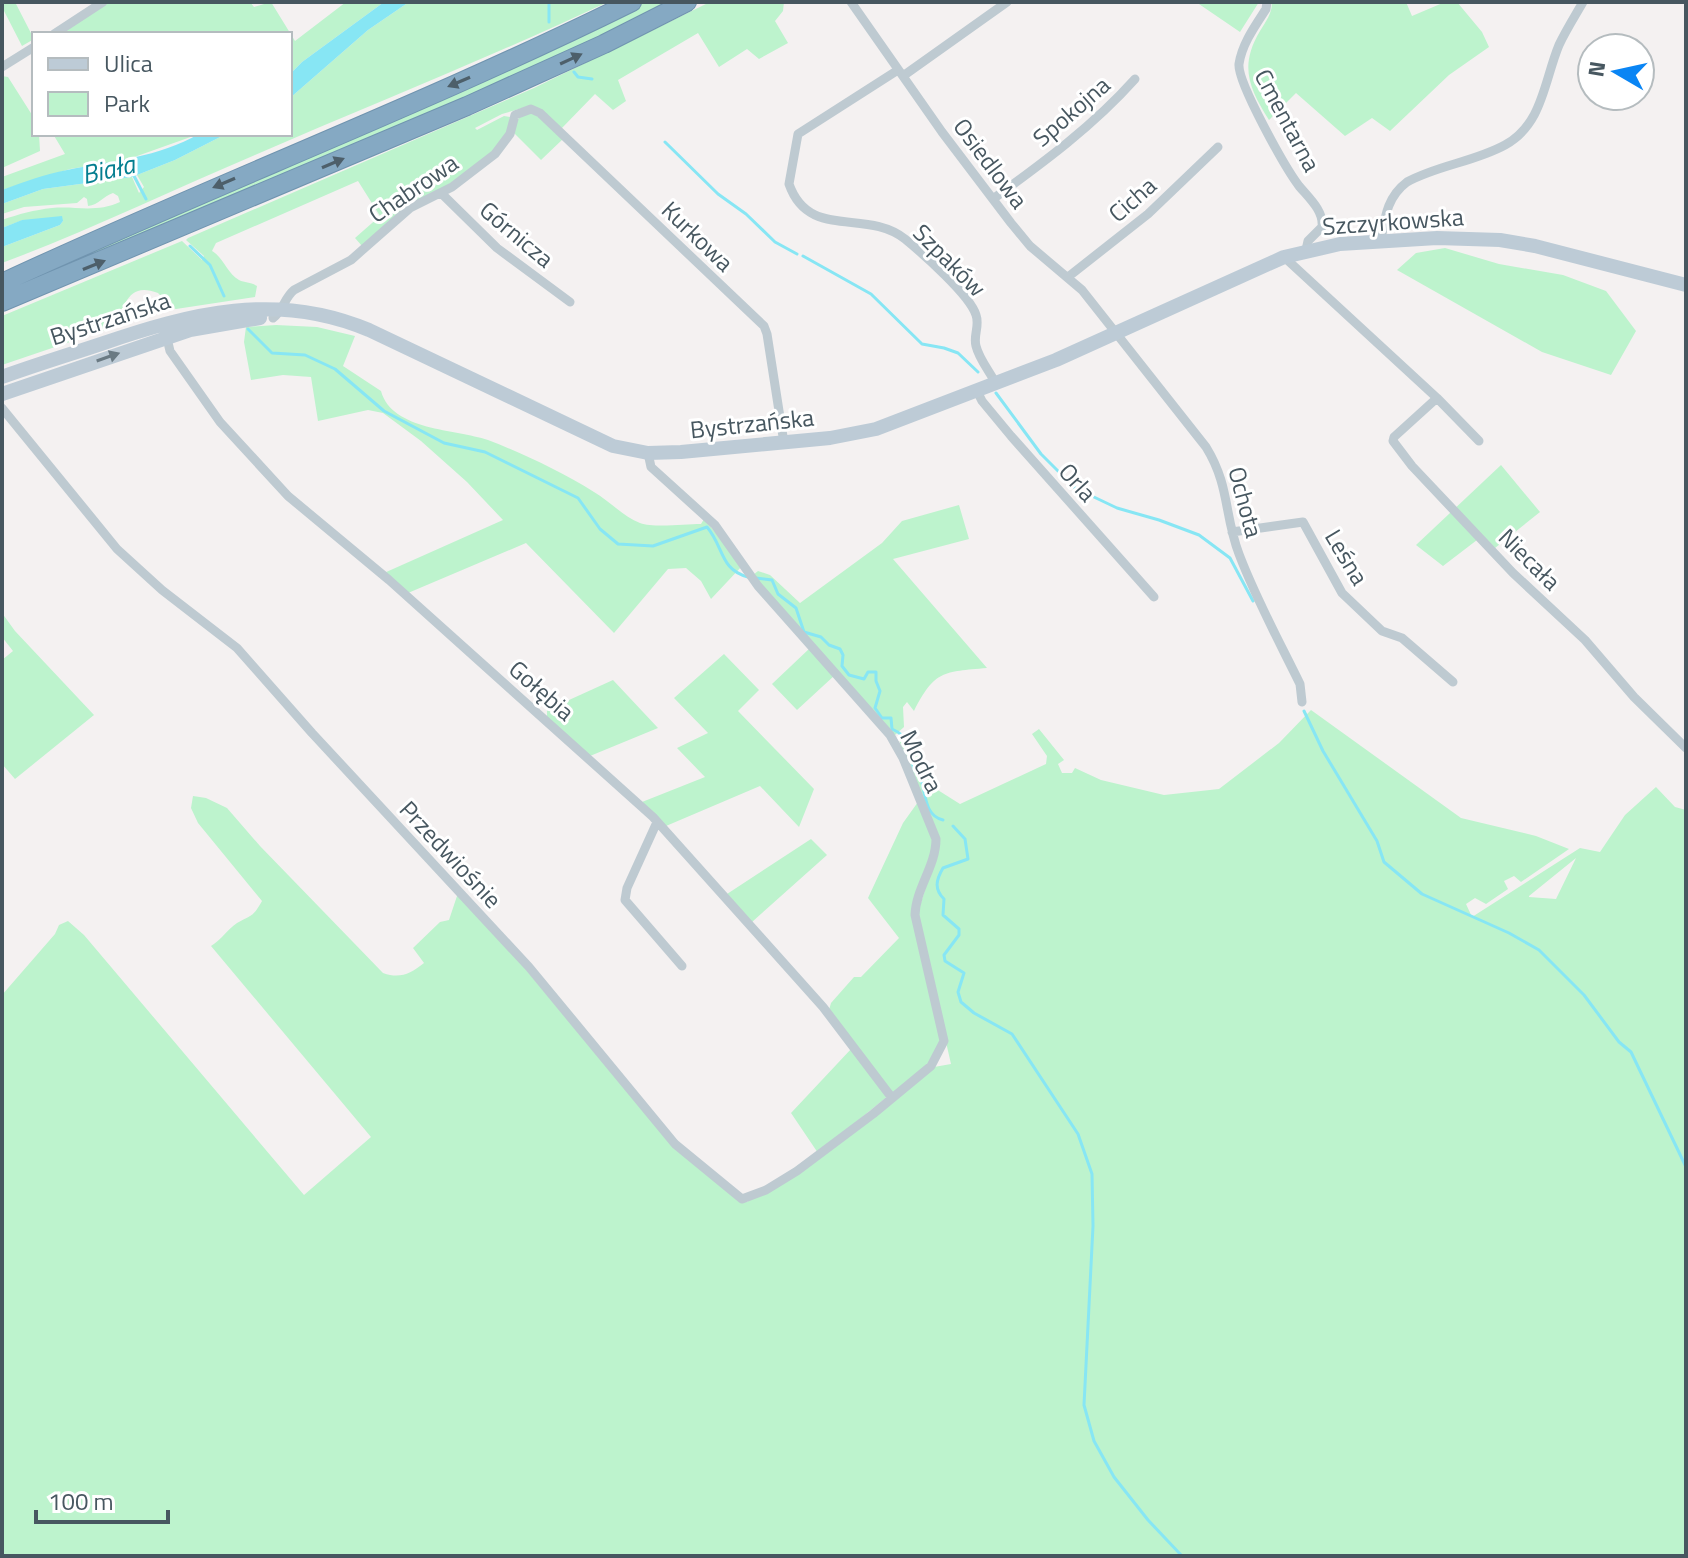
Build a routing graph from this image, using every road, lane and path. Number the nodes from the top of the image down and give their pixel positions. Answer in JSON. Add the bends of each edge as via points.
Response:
{"nodes":[{"id":1,"x":103,"y":2,"type":"edge"},
{"id":2,"x":632,"y":2,"type":"edge"},
{"id":3,"x":687,"y":2,"type":"edge"},
{"id":4,"x":851,"y":2,"type":"edge"},
{"id":5,"x":1007,"y":2,"type":"edge"},
{"id":6,"x":1267,"y":2,"type":"edge"},
{"id":7,"x":1583,"y":2,"type":"edge"},
{"id":8,"x":57,"y":32,"type":"edge"},
{"id":9,"x":32,"y":48,"type":"edge"},
{"id":10,"x":2,"y":67,"type":"edge"},
{"id":11,"x":900,"y":73,"type":"junction"},
{"id":12,"x":1135,"y":79,"type":"dead end"},
{"id":13,"x":515,"y":115,"type":"joint"},
{"id":14,"x":1218,"y":147,"type":"dead end"},
{"id":15,"x":441,"y":193,"type":"junction"},
{"id":16,"x":993,"y":199,"type":"junction"},
{"id":17,"x":120,"y":228,"type":"junction"},
{"id":18,"x":1381,"y":240,"type":"junction"},
{"id":19,"x":1306,"y":250,"type":"junction"},
{"id":20,"x":1284,"y":257,"type":"junction"},
{"id":21,"x":2,"y":270,"type":"edge"},
{"id":22,"x":1068,"y":277,"type":"junction"},
{"id":23,"x":2,"y":283,"type":"edge"},
{"id":24,"x":1686,"y":285,"type":"edge"},
{"id":25,"x":2,"y":302,"type":"edge"},
{"id":26,"x":570,"y":302,"type":"dead end"},
{"id":27,"x":278,"y":314,"type":"junction"},
{"id":28,"x":166,"y":330,"type":"junction"},
{"id":29,"x":1116,"y":333,"type":"junction"},
{"id":30,"x":2,"y":377,"type":"edge"},
{"id":31,"x":996,"y":384,"type":"junction"},
{"id":32,"x":977,"y":391,"type":"junction"},
{"id":33,"x":2,"y":394,"type":"edge"},
{"id":34,"x":1437,"y":398,"type":"junction"},
{"id":35,"x":2,"y":408,"type":"edge"},
{"id":36,"x":1479,"y":441,"type":"dead end"},
{"id":37,"x":784,"y":443,"type":"junction"},
{"id":38,"x":648,"y":453,"type":"junction"},
{"id":39,"x":1232,"y":532,"type":"junction"},
{"id":40,"x":1154,"y":597,"type":"dead end"},
{"id":41,"x":1453,"y":682,"type":"dead end"},
{"id":42,"x":1302,"y":702,"type":"dead end"},
{"id":43,"x":1686,"y":748,"type":"edge"},
{"id":44,"x":657,"y":822,"type":"junction"},
{"id":45,"x":682,"y":966,"type":"dead end"},
{"id":46,"x":892,"y":1098,"type":"junction"}],
"edges":[{"from":1,"to":8,"type":"street"},
{"from":2,"to":17,"type":"highway","one_way":true},
{"from":25,"to":3,"type":"highway","one_way":true,"via":[[492,95]]},
{"from":4,"to":11,"type":"street","name":"Osiedlowa"},
{"from":5,"to":11,"type":"street"},
{"from":6,"to":19,"type":"street","name":"Cmentarna","via":[[1243,47],[1239,68],[1288,172],[1321,214],[1322,227]]},
{"from":7,"to":18,"type":"street","via":[[1527,127],[1490,153],[1397,189],[1387,207]]},
{"from":9,"to":10,"type":"street"},
{"from":11,"to":16,"type":"street","name":"Osiedlowa"},
{"from":11,"to":31,"type":"street","name":"Szpaków","via":[[798,134],[791,190],[814,216],[895,233],[944,276],[974,310],[977,349]]},
{"from":12,"to":16,"type":"street","name":"Spokojna","via":[[1068,144]]},
{"from":13,"to":15,"type":"street","name":"Chabrowa","via":[[510,134],[495,154]]},
{"from":13,"to":37,"type":"street","name":"Kurkowa","via":[[527,109],[540,113],[764,326]]},
{"from":14,"to":22,"type":"street","name":"Cicha","via":[[1148,214]]},
{"from":15,"to":26,"type":"street","name":"Górnicza","via":[[497,248]]},
{"from":15,"to":27,"type":"street","name":"Chabrowa","via":[[410,208],[347,263],[294,290]]},
{"from":16,"to":22,"type":"street","name":"Osiedlowa","via":[[1030,246]]},
{"from":17,"to":21,"type":"highway"},
{"from":17,"to":23,"type":"highway"},
{"from":18,"to":19,"type":"main road","name":"Szczyrkowska"},
{"from":18,"to":24,"type":"main road","name":"Szczyrkowska","via":[[1500,240]]},
{"from":19,"to":20,"type":"main road","name":"Szczyrkowska"},
{"from":20,"to":29,"type":"main road","name":"Szczyrkowska"},
{"from":20,"to":34,"type":"street"},
{"from":22,"to":29,"type":"street","name":"Osiedlowa"},
{"from":27,"to":28,"type":"main road","name":"Bystrzańska","via":[[220,312]]},
{"from":27,"to":38,"type":"main road","name":"Bystrzańska","via":[[328,315],[605,443]]},
{"from":28,"to":30,"type":"main road","name":"Bystrzańska"},
{"from":33,"to":28,"type":"main road","name":"Bystrzańska","one_way":true},
{"from":28,"to":44,"type":"street","name":"Gołębia","via":[[170,351],[220,422],[288,496]]},
{"from":29,"to":31,"type":"main road","name":"Bystrzańska"},
{"from":29,"to":39,"type":"street","name":"Ochota","via":[[1212,457],[1226,492]]},
{"from":31,"to":32,"type":"main road","name":"Bystrzańska"},
{"from":32,"to":37,"type":"main road","name":"Bystrzańska","via":[[876,429]]},
{"from":32,"to":40,"type":"street","name":"Orla"},
{"from":34,"to":36,"type":"street"},
{"from":34,"to":43,"type":"street","name":"Niecała","via":[[1393,441],[1513,573],[1585,640]]},
{"from":35,"to":46,"type":"street","name":"Przedwiośnie","via":[[109,540],[162,590],[237,648],[529,967],[675,1144],[738,1198],[797,1171]]},
{"from":37,"to":38,"type":"main road","name":"Bystrzańska"},
{"from":38,"to":46,"type":"street","name":"Modra","via":[[651,467],[715,525],[754,582],[894,741],[936,839],[915,915],[944,1041],[931,1066]]},
{"from":39,"to":41,"type":"street","name":"Leśna","via":[[1303,522],[1342,593],[1382,631],[1402,638]]},
{"from":39,"to":42,"type":"street","name":"Ochota","via":[[1300,684]]},
{"from":44,"to":45,"type":"street","via":[[625,900]]},
{"from":44,"to":46,"type":"street","name":"Gołębia","via":[[823,1007]]}]}
